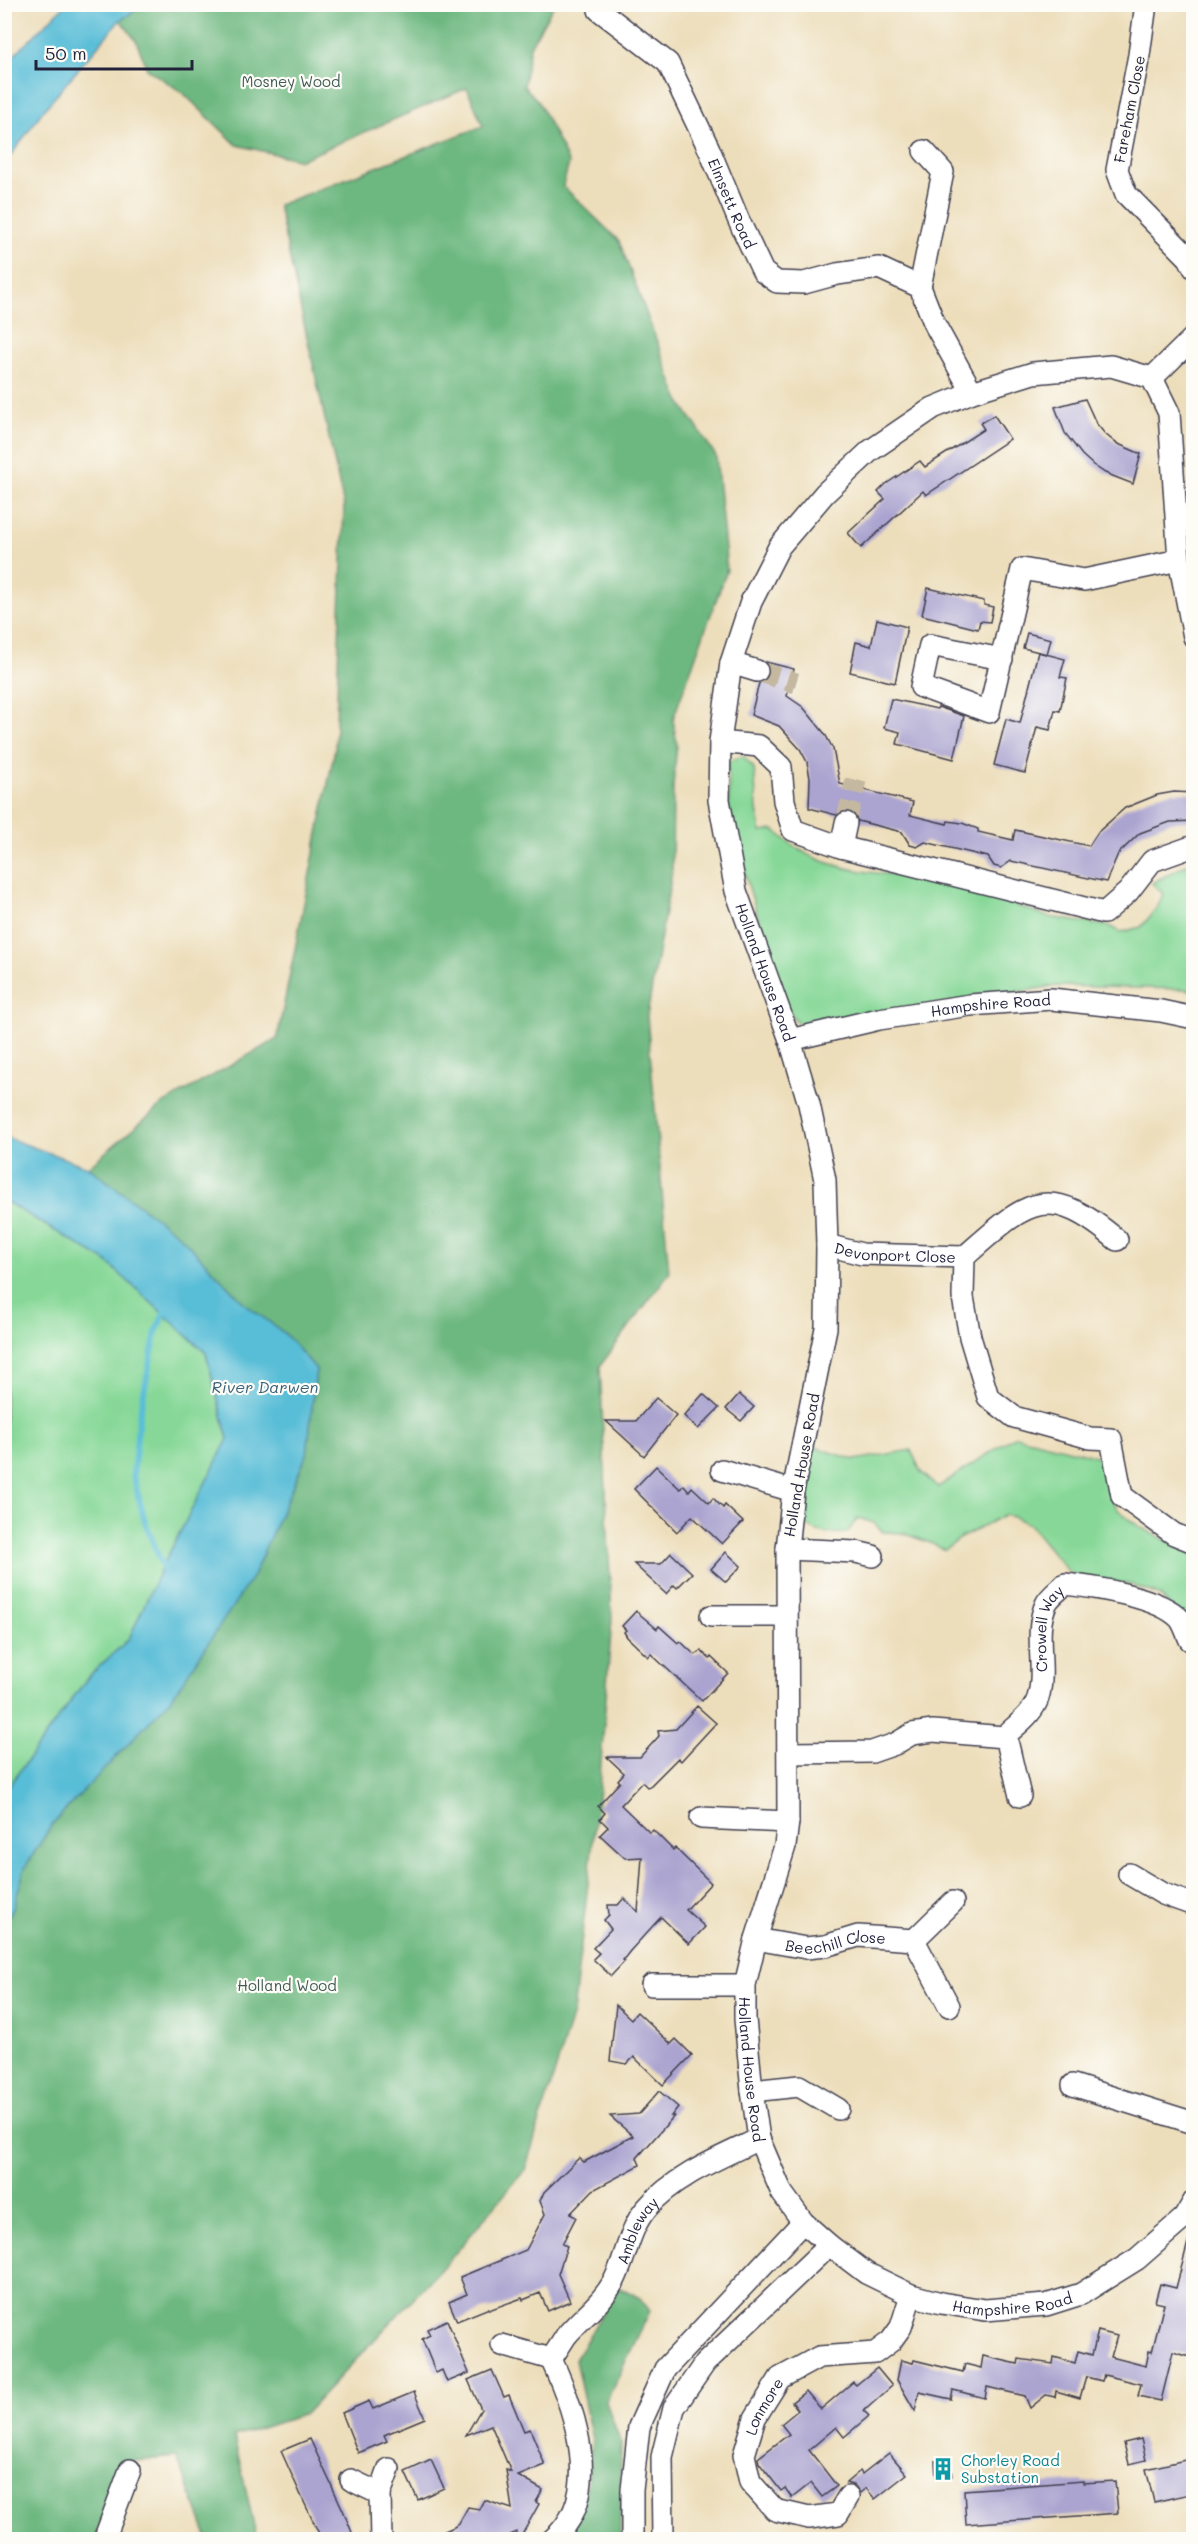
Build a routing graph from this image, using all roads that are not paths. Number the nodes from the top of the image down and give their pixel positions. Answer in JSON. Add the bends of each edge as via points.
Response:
{"nodes":[{"id":1,"x":1146,"y":4,"type":"edge"},
{"id":2,"x":601,"y":7,"type":"edge"},
{"id":3,"x":924,"y":151,"type":"dead end"},
{"id":4,"x":1192,"y":260,"type":"edge"},
{"id":5,"x":920,"y":287,"type":"junction"},
{"id":6,"x":1194,"y":338,"type":"edge"},
{"id":7,"x":1152,"y":378,"type":"junction"},
{"id":8,"x":972,"y":392,"type":"junction"},
{"id":9,"x":1179,"y":560,"type":"junction"},
{"id":10,"x":1190,"y":596,"type":"edge"},
{"id":11,"x":1194,"y":637,"type":"edge"},
{"id":12,"x":1002,"y":659,"type":"dead end"},
{"id":13,"x":731,"y":663,"type":"junction"},
{"id":14,"x":757,"y":671,"type":"tunnel mouth"},
{"id":15,"x":720,"y":742,"type":"junction"},
{"id":16,"x":846,"y":823,"type":"tunnel mouth"},
{"id":17,"x":1194,"y":846,"type":"edge"},
{"id":18,"x":841,"y":847,"type":"junction"},
{"id":19,"x":1194,"y":1018,"type":"edge"},
{"id":20,"x":790,"y":1040,"type":"junction"},
{"id":21,"x":1118,"y":1240,"type":"dead end"},
{"id":22,"x":827,"y":1245,"type":"junction"},
{"id":23,"x":964,"y":1257,"type":"junction"},
{"id":24,"x":722,"y":1470,"type":"dead end"},
{"id":25,"x":793,"y":1491,"type":"junction"},
{"id":26,"x":1194,"y":1542,"type":"edge"},
{"id":27,"x":787,"y":1549,"type":"junction"},
{"id":28,"x":873,"y":1556,"type":"dead end"},
{"id":29,"x":786,"y":1616,"type":"junction"},
{"id":30,"x":711,"y":1617,"type":"dead end"},
{"id":31,"x":1190,"y":1640,"type":"dead end"},
{"id":32,"x":1004,"y":1737,"type":"junction"},
{"id":33,"x":789,"y":1753,"type":"junction"},
{"id":34,"x":1020,"y":1796,"type":"dead end"},
{"id":35,"x":701,"y":1818,"type":"dead end"},
{"id":36,"x":788,"y":1822,"type":"junction"},
{"id":37,"x":1129,"y":1874,"type":"dead end"},
{"id":38,"x":953,"y":1902,"type":"dead end"},
{"id":39,"x":1194,"y":1905,"type":"edge"},
{"id":40,"x":756,"y":1940,"type":"junction"},
{"id":41,"x":914,"y":1940,"type":"junction"},
{"id":42,"x":652,"y":1985,"type":"dead end"},
{"id":43,"x":745,"y":1985,"type":"junction"},
{"id":44,"x":949,"y":2006,"type":"dead end"},
{"id":45,"x":1073,"y":2085,"type":"dead end"},
{"id":46,"x":752,"y":2091,"type":"junction"},
{"id":47,"x":838,"y":2109,"type":"dead end"},
{"id":48,"x":1194,"y":2123,"type":"edge"},
{"id":49,"x":759,"y":2139,"type":"junction"},
{"id":50,"x":1190,"y":2214,"type":"edge"},
{"id":51,"x":802,"y":2223,"type":"junction"},
{"id":52,"x":829,"y":2246,"type":"junction"},
{"id":53,"x":911,"y":2295,"type":"junction"},
{"id":54,"x":502,"y":2345,"type":"dead end"},
{"id":55,"x":551,"y":2360,"type":"junction"},
{"id":56,"x":389,"y":2469,"type":"dead end"},
{"id":57,"x":129,"y":2470,"type":"dead end"},
{"id":58,"x":351,"y":2480,"type":"dead end"},
{"id":59,"x":380,"y":2494,"type":"junction"},
{"id":60,"x":848,"y":2497,"type":"dead end"},
{"id":61,"x":104,"y":2540,"type":"edge"},
{"id":62,"x":381,"y":2540,"type":"edge"},
{"id":63,"x":552,"y":2540,"type":"edge"},
{"id":64,"x":632,"y":2540,"type":"edge"},
{"id":65,"x":663,"y":2540,"type":"edge"}],
"edges":[{"from":1,"to":4,"type":"street","name":"Fareham Close","via":[[1117,170],[1126,194]]},
{"from":2,"to":5,"type":"street","name":"Elmsett Road","via":[[668,63],[763,272],[777,282],[804,283],[879,268]]},
{"from":3,"to":5,"type":"street","via":[[943,172]]},
{"from":5,"to":8,"type":"street","via":[[935,325]]},
{"from":6,"to":7,"type":"street"},
{"from":7,"to":8,"type":"street","name":"Holland House Road","via":[[1111,366],[1076,367],[1034,373]]},
{"from":7,"to":9,"type":"street","via":[[1170,413]]},
{"from":8,"to":13,"type":"street","name":"Holland House Road","via":[[933,408],[879,444],[825,493],[780,547],[751,602]]},
{"from":9,"to":10,"type":"street"},
{"from":9,"to":12,"type":"street","via":[[1084,580],[1022,569]]},
{"from":10,"to":11,"type":"street"},
{"from":13,"to":14,"type":"street"},
{"from":13,"to":15,"type":"street","name":"Holland House Road"},
{"from":15,"to":18,"type":"street","via":[[759,746],[781,767],[784,801],[793,830]]},
{"from":15,"to":20,"type":"street","name":"Holland House Road","via":[[719,801],[736,891]]},
{"from":16,"to":18,"type":"street"},
{"from":17,"to":18,"type":"street","via":[[1152,861],[1128,892],[1104,913]]},
{"from":19,"to":20,"type":"street","name":"Hampshire Road","via":[[1051,999],[970,1005],[879,1019]]},
{"from":20,"to":22,"type":"street","name":"Holland House Road","via":[[825,1180]]},
{"from":21,"to":23,"type":"street","name":"Devonport Close","via":[[1092,1218],[1072,1208],[1028,1206]]},
{"from":22,"to":23,"type":"street","name":"Devonport Close","via":[[862,1254]]},
{"from":22,"to":25,"type":"street","name":"Holland House Road","via":[[826,1328]]},
{"from":23,"to":26,"type":"street","name":"Devonport Close","via":[[963,1297],[988,1397],[1014,1417],[1090,1438],[1111,1439],[1122,1496],[1174,1534]]},
{"from":24,"to":25,"type":"street"},
{"from":25,"to":27,"type":"street","name":"Holland House Road"},
{"from":27,"to":28,"type":"street"},
{"from":27,"to":29,"type":"street","name":"Holland House Road"},
{"from":29,"to":30,"type":"street"},
{"from":29,"to":33,"type":"street","name":"Holland House Road"},
{"from":31,"to":32,"type":"street","name":"Crowell Way","via":[[1180,1620],[1155,1603],[1065,1584],[1046,1604],[1040,1632],[1038,1700]]},
{"from":32,"to":33,"type":"street","via":[[933,1731],[912,1734],[872,1752]]},
{"from":32,"to":34,"type":"street"},
{"from":33,"to":36,"type":"street","name":"Holland House Road"},
{"from":35,"to":36,"type":"street"},
{"from":36,"to":40,"type":"street","name":"Holland House Road","via":[[785,1846]]},
{"from":37,"to":39,"type":"street","via":[[1162,1894]]},
{"from":38,"to":41,"type":"street"},
{"from":40,"to":41,"type":"street","name":"Beechill Close","via":[[806,1948],[858,1936]]},
{"from":40,"to":43,"type":"street","name":"Holland House Road"},
{"from":41,"to":44,"type":"street"},
{"from":42,"to":43,"type":"street"},
{"from":43,"to":46,"type":"street","name":"Holland House Road"},
{"from":45,"to":48,"type":"street"},
{"from":46,"to":47,"type":"street","via":[[799,2086]]},
{"from":46,"to":49,"type":"street","name":"Holland House Road"},
{"from":49,"to":51,"type":"street","name":"Holland House Road","via":[[779,2186]]},
{"from":49,"to":55,"type":"street","name":"Ambleway","via":[[671,2187],[645,2210],[628,2242],[615,2280],[566,2336]]},
{"from":50,"to":53,"type":"street","name":"Hampshire Road","via":[[1137,2259],[1081,2294],[1046,2305],[985,2310]]},
{"from":51,"to":52,"type":"street","name":"Holland House Road"},
{"from":51,"to":64,"type":"street","via":[[665,2369],[639,2427],[632,2490]]},
{"from":52,"to":53,"type":"street","name":"Hampshire Road","via":[[866,2273]]},
{"from":52,"to":65,"type":"street","via":[[705,2363],[674,2408],[662,2457]]},
{"from":53,"to":60,"type":"street","name":"Lonmore","via":[[902,2327],[891,2341],[875,2353],[819,2357],[780,2378],[755,2418],[744,2455],[750,2482],[776,2510],[809,2518],[838,2514]]},
{"from":54,"to":55,"type":"street"},
{"from":55,"to":63,"type":"street","via":[[575,2420],[582,2465],[576,2504],[562,2532]]},
{"from":56,"to":59,"type":"street"},
{"from":57,"to":61,"type":"street"},
{"from":58,"to":59,"type":"street"},
{"from":59,"to":62,"type":"street"}]}
